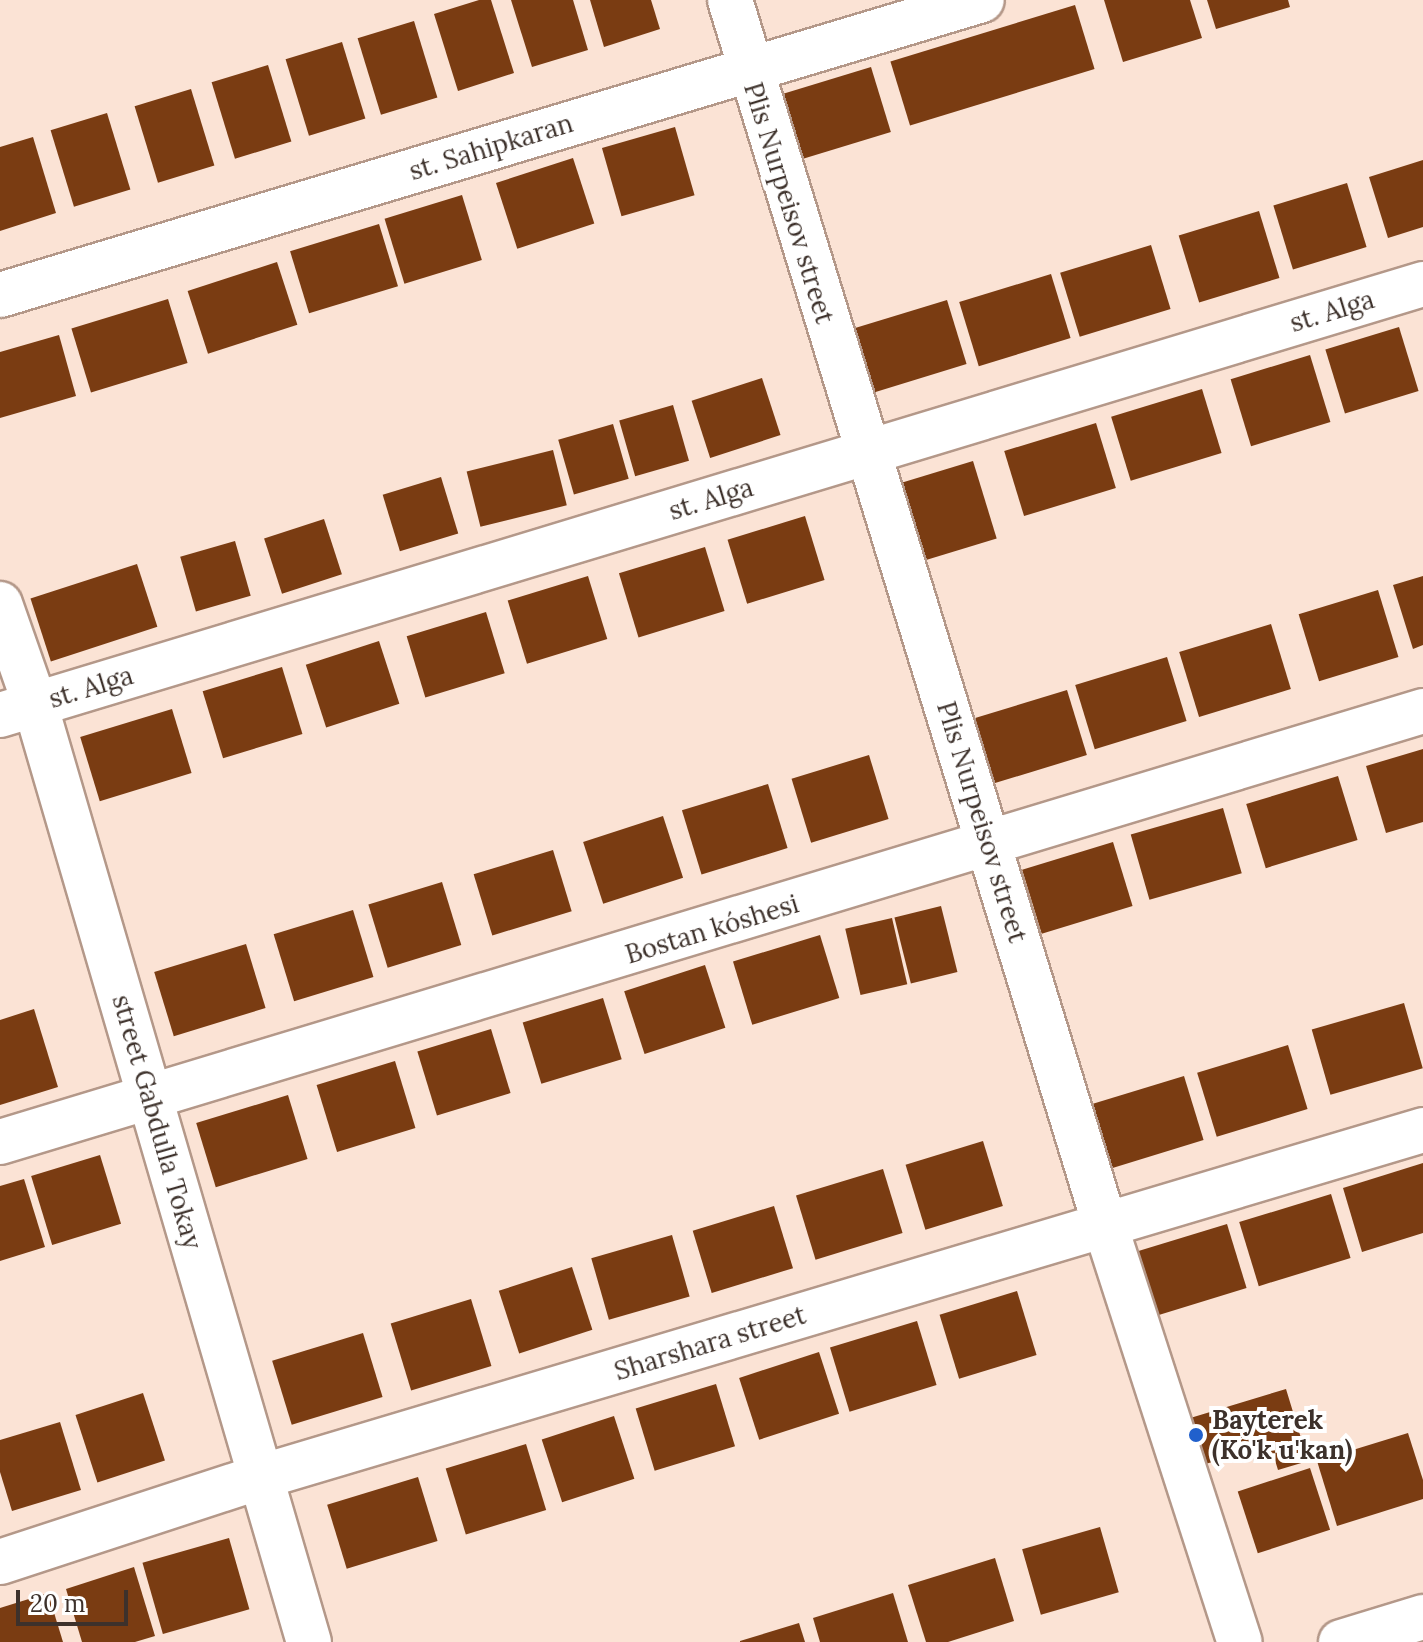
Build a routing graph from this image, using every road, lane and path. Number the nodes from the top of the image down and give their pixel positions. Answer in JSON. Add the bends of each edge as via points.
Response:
{"nodes":[{"id":1,"x":730,"y":0,"type":"edge"},
{"id":2,"x":982,"y":0,"type":"edge"},
{"id":3,"x":748,"y":70,"type":"junction"},
{"id":4,"x":1423,"y":284,"type":"edge"},
{"id":5,"x":0,"y":295,"type":"edge"},
{"id":6,"x":867,"y":452,"type":"junction"},
{"id":7,"x":0,"y":604,"type":"edge"},
{"id":8,"x":18,"y":710,"type":"edge"},
{"id":9,"x":1423,"y":711,"type":"edge"},
{"id":10,"x":990,"y":846,"type":"junction"},
{"id":11,"x":149,"y":1096,"type":"junction"},
{"id":12,"x":1423,"y":1130,"type":"edge"},
{"id":13,"x":0,"y":1142,"type":"edge"},
{"id":14,"x":1105,"y":1225,"type":"junction"},
{"id":15,"x":260,"y":1477,"type":"junction"},
{"id":16,"x":0,"y":1562,"type":"edge"},
{"id":17,"x":1423,"y":1617,"type":"edge"},
{"id":18,"x":309,"y":1642,"type":"edge"},
{"id":19,"x":1240,"y":1642,"type":"edge"},
{"id":20,"x":1341,"y":1642,"type":"edge"}],
"edges":[{"from":1,"to":3,"type":"street","name":"Plis Nurpeisov street"},
{"from":2,"to":3,"type":"street","name":"st. Sahipkaran"},
{"from":3,"to":5,"type":"street","name":"st. Sahipkaran"},
{"from":3,"to":6,"type":"street","name":"Plis Nurpeisov street"},
{"from":4,"to":6,"type":"street","name":"st. Alga"},
{"from":6,"to":8,"type":"street","name":"st. Alga"},
{"from":6,"to":10,"type":"street","name":"Plis Nurpeisov street"},
{"from":7,"to":8,"type":"street","name":"street Gabdulla Tokay"},
{"from":8,"to":11,"type":"street","name":"street Gabdulla Tokay"},
{"from":9,"to":10,"type":"street","name":"Bostan kóshesi"},
{"from":10,"to":11,"type":"street","name":"Bostan kóshesi"},
{"from":10,"to":14,"type":"street","name":"Plis Nurpeisov street"},
{"from":11,"to":13,"type":"street","name":"Bostan kóshesi"},
{"from":11,"to":15,"type":"street","name":"street Gabdulla Tokay"},
{"from":12,"to":14,"type":"street","name":"Sharshara street"},
{"from":14,"to":15,"type":"street","name":"Sharshara street"},
{"from":14,"to":19,"type":"street","name":"Plis Nurpeisov street"},
{"from":15,"to":16,"type":"street","name":"Sharshara street"},
{"from":15,"to":18,"type":"street","name":"street Gabdulla Tokay"},
{"from":17,"to":20,"type":"street"}]}
